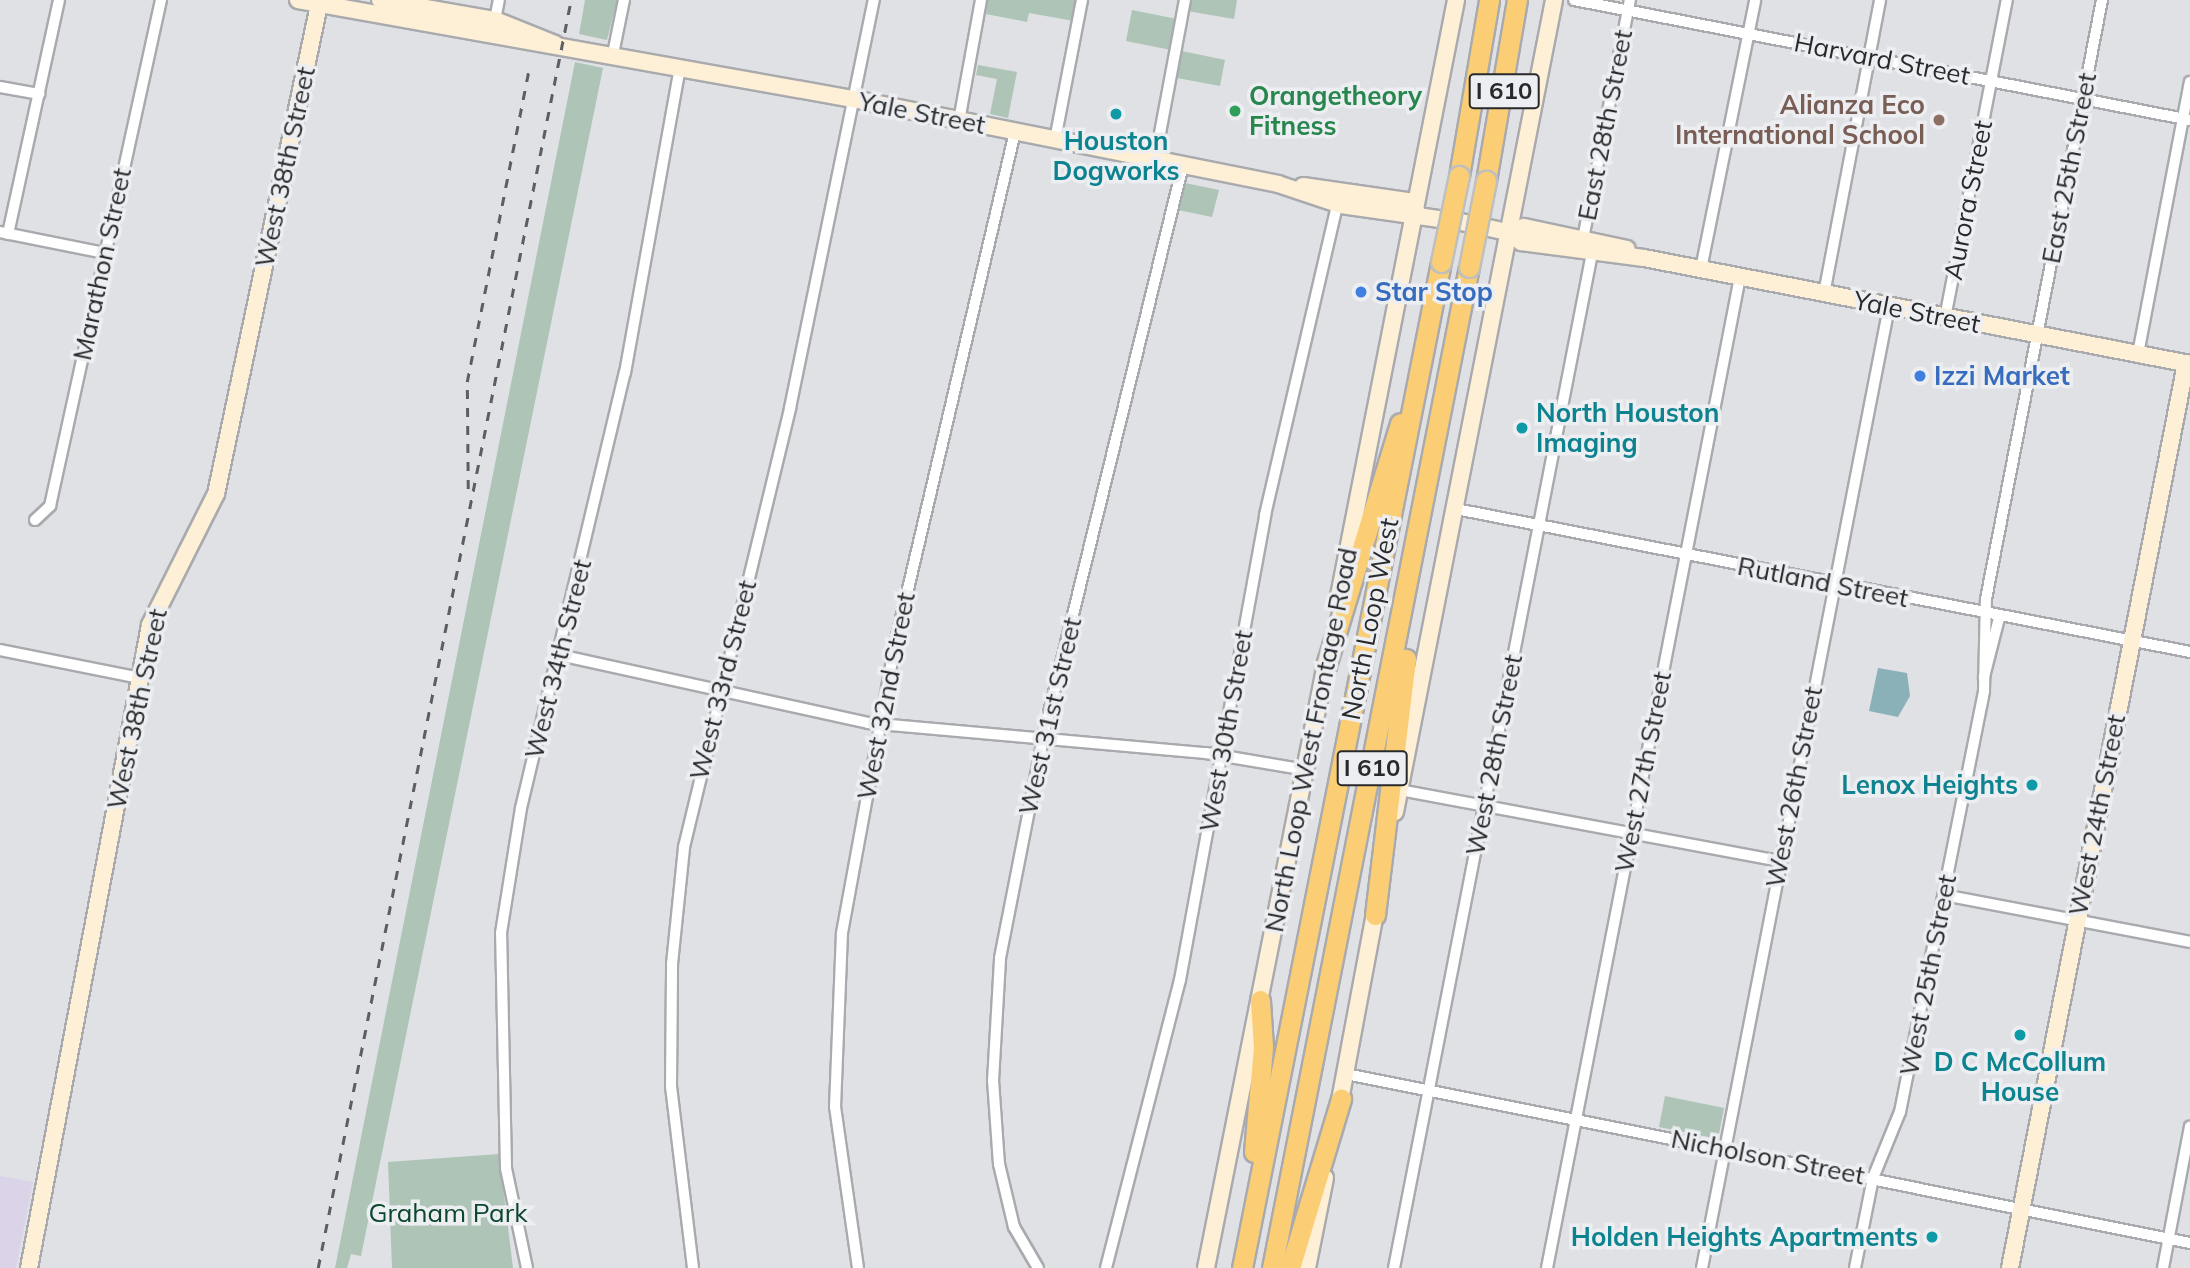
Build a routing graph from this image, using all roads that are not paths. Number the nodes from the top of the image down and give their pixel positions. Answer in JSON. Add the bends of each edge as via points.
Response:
{"nodes":[{"id":1,"x":59,"y":0,"type":"edge"},
{"id":2,"x":161,"y":0,"type":"edge"},
{"id":3,"x":298,"y":0,"type":"edge"},
{"id":4,"x":380,"y":0,"type":"edge"},
{"id":5,"x":499,"y":0,"type":"edge"},
{"id":6,"x":624,"y":0,"type":"edge"},
{"id":7,"x":874,"y":0,"type":"edge"},
{"id":8,"x":981,"y":0,"type":"edge"},
{"id":9,"x":1082,"y":0,"type":"edge"},
{"id":10,"x":1185,"y":0,"type":"edge"},
{"id":11,"x":1457,"y":0,"type":"edge"},
{"id":12,"x":1489,"y":0,"type":"edge"},
{"id":13,"x":1517,"y":0,"type":"edge"},
{"id":14,"x":1554,"y":0,"type":"edge"},
{"id":15,"x":1574,"y":0,"type":"edge"},
{"id":16,"x":1755,"y":0,"type":"edge"},
{"id":17,"x":1880,"y":0,"type":"edge"},
{"id":18,"x":2007,"y":0,"type":"edge"},
{"id":19,"x":2102,"y":0,"type":"edge"},
{"id":20,"x":319,"y":2,"type":"edge"},
{"id":21,"x":1629,"y":5,"type":"edge"},
{"id":22,"x":444,"y":12,"type":"junction"},
{"id":23,"x":495,"y":20,"type":"junction"},
{"id":24,"x":440,"y":29,"type":"junction"},
{"id":25,"x":1748,"y":33,"type":"junction"},
{"id":26,"x":491,"y":38,"type":"junction"},
{"id":27,"x":555,"y":44,"type":"junction"},
{"id":28,"x":613,"y":54,"type":"junction"},
{"id":29,"x":1869,"y":55,"type":"junction"},
{"id":30,"x":680,"y":68,"type":"junction"},
{"id":31,"x":1991,"y":80,"type":"junction"},
{"id":32,"x":2190,"y":82,"type":"edge"},
{"id":33,"x":0,"y":87,"type":"edge"},
{"id":34,"x":39,"y":94,"type":"junction"},
{"id":35,"x":2083,"y":97,"type":"junction"},
{"id":36,"x":853,"y":99,"type":"junction"},
{"id":37,"x":2186,"y":119,"type":"edge"},
{"id":38,"x":959,"y":121,"type":"junction"},
{"id":39,"x":1015,"y":132,"type":"junction"},
{"id":40,"x":1055,"y":140,"type":"junction"},
{"id":41,"x":1155,"y":160,"type":"junction"},
{"id":42,"x":1183,"y":165,"type":"junction"},
{"id":43,"x":1338,"y":198,"type":"junction"},
{"id":44,"x":1417,"y":212,"type":"junction"},
{"id":45,"x":4,"y":233,"type":"edge"},
{"id":46,"x":1512,"y":233,"type":"junction"},
{"id":47,"x":1588,"y":246,"type":"junction"},
{"id":48,"x":104,"y":253,"type":"junction"},
{"id":49,"x":1702,"y":269,"type":"junction"},
{"id":50,"x":1740,"y":277,"type":"junction"},
{"id":51,"x":1824,"y":294,"type":"junction"},
{"id":52,"x":1889,"y":307,"type":"junction"},
{"id":53,"x":1945,"y":318,"type":"junction"},
{"id":54,"x":2037,"y":336,"type":"junction"},
{"id":55,"x":2138,"y":354,"type":"junction"},
{"id":56,"x":2188,"y":363,"type":"edge"},
{"id":57,"x":1413,"y":397,"type":"junction"},
{"id":58,"x":1456,"y":509,"type":"junction"},
{"id":59,"x":1422,"y":519,"type":"junction"},
{"id":60,"x":35,"y":520,"type":"dead end"},
{"id":61,"x":1539,"y":526,"type":"junction"},
{"id":62,"x":1686,"y":556,"type":"junction"},
{"id":63,"x":1835,"y":584,"type":"junction"},
{"id":64,"x":1983,"y":615,"type":"junction"},
{"id":65,"x":1999,"y":618,"type":"junction"},
{"id":66,"x":2131,"y":640,"type":"junction"},
{"id":67,"x":0,"y":650,"type":"edge"},
{"id":68,"x":2190,"y":652,"type":"edge"},
{"id":69,"x":559,"y":655,"type":"junction"},
{"id":70,"x":1325,"y":669,"type":"junction"},
{"id":71,"x":1984,"y":677,"type":"junction"},
{"id":72,"x":140,"y":678,"type":"junction"},
{"id":73,"x":717,"y":695,"type":"junction"},
{"id":74,"x":878,"y":724,"type":"junction"},
{"id":75,"x":1042,"y":742,"type":"junction"},
{"id":76,"x":1220,"y":754,"type":"junction"},
{"id":77,"x":1306,"y":770,"type":"junction"},
{"id":78,"x":1400,"y":790,"type":"junction"},
{"id":79,"x":1484,"y":806,"type":"junction"},
{"id":80,"x":1631,"y":834,"type":"junction"},
{"id":81,"x":1779,"y":861,"type":"junction"},
{"id":82,"x":1944,"y":895,"type":"junction"},
{"id":83,"x":1375,"y":915,"type":"junction"},
{"id":84,"x":2076,"y":920,"type":"junction"},
{"id":85,"x":2190,"y":942,"type":"edge"},
{"id":86,"x":1260,"y":1000,"type":"junction"},
{"id":87,"x":1346,"y":1074,"type":"junction"},
{"id":88,"x":1428,"y":1091,"type":"junction"},
{"id":89,"x":1341,"y":1099,"type":"junction"},
{"id":90,"x":1576,"y":1120,"type":"junction"},
{"id":91,"x":2190,"y":1127,"type":"edge"},
{"id":92,"x":1725,"y":1149,"type":"junction"},
{"id":93,"x":1873,"y":1178,"type":"junction"},
{"id":94,"x":2021,"y":1207,"type":"junction"},
{"id":95,"x":2168,"y":1239,"type":"junction"},
{"id":96,"x":2190,"y":1243,"type":"edge"},
{"id":97,"x":1243,"y":1261,"type":"edge"},
{"id":98,"x":29,"y":1268,"type":"edge"},
{"id":99,"x":525,"y":1268,"type":"edge"},
{"id":100,"x":692,"y":1268,"type":"edge"},
{"id":101,"x":858,"y":1268,"type":"edge"},
{"id":102,"x":1038,"y":1268,"type":"edge"},
{"id":103,"x":1106,"y":1268,"type":"edge"},
{"id":104,"x":1206,"y":1268,"type":"edge"},
{"id":105,"x":1272,"y":1268,"type":"edge"},
{"id":106,"x":1290,"y":1268,"type":"edge"},
{"id":107,"x":1307,"y":1268,"type":"edge"},
{"id":108,"x":1394,"y":1268,"type":"edge"},
{"id":109,"x":1547,"y":1268,"type":"edge"},
{"id":110,"x":1702,"y":1268,"type":"edge"},
{"id":111,"x":1856,"y":1268,"type":"edge"},
{"id":112,"x":2010,"y":1268,"type":"edge"},
{"id":113,"x":2162,"y":1268,"type":"edge"}],
"edges":[{"from":1,"to":34,"type":"street"},
{"from":2,"to":48,"type":"street","name":"Marathon Street"},
{"from":3,"to":20,"type":"main road","name":"Yale Street"},
{"from":4,"to":22,"type":"main road","name":"Yale Street"},
{"from":5,"to":23,"type":"street"},
{"from":6,"to":28,"type":"street"},
{"from":7,"to":36,"type":"street","name":"West 33rd Street"},
{"from":8,"to":38,"type":"street"},
{"from":9,"to":40,"type":"street"},
{"from":10,"to":41,"type":"street"},
{"from":11,"to":44,"type":"main road","name":"North Loop West Frontage Road"},
{"from":12,"to":57,"type":"highway","name":"North Loop West","number":"I 610","bridge":true,"via":[[1459,176]]},
{"from":13,"to":59,"type":"highway","name":"North Loop West","number":"I 610","bridge":true},
{"from":14,"to":46,"type":"main road"},
{"from":15,"to":21,"type":"street","name":"Harvard Street"},
{"from":16,"to":25,"type":"street"},
{"from":17,"to":29,"type":"street"},
{"from":18,"to":31,"type":"street","name":"Aurora Street"},
{"from":19,"to":35,"type":"street","name":"East 25th Street"},
{"from":20,"to":24,"type":"main road","name":"Yale Street"},
{"from":20,"to":72,"type":"main road","name":"West 38th Street","via":[[216,494],[202,533],[156,608]]},
{"from":21,"to":25,"type":"street","name":"Harvard Street"},
{"from":21,"to":47,"type":"street","name":"East 28th Street"},
{"from":22,"to":23,"type":"main road","name":"Yale Street"},
{"from":22,"to":24,"type":"main road"},
{"from":23,"to":26,"type":"street"},
{"from":23,"to":27,"type":"main road","name":"Yale Street"},
{"from":24,"to":26,"type":"main road","name":"Yale Street"},
{"from":25,"to":29,"type":"street","name":"Harvard Street"},
{"from":25,"to":49,"type":"street"},
{"from":26,"to":27,"type":"main road","name":"Yale Street"},
{"from":27,"to":28,"type":"main road","name":"Yale Street"},
{"from":28,"to":30,"type":"main road","name":"Yale Street"},
{"from":29,"to":31,"type":"street","name":"Harvard Street"},
{"from":29,"to":51,"type":"street"},
{"from":30,"to":36,"type":"main road","name":"Yale Street"},
{"from":30,"to":69,"type":"street","name":"West 34th Street","via":[[625,373]]},
{"from":31,"to":35,"type":"street","name":"Harvard Street"},
{"from":31,"to":53,"type":"street","name":"Aurora Street"},
{"from":32,"to":37,"type":"street"},
{"from":33,"to":34,"type":"street"},
{"from":34,"to":45,"type":"street"},
{"from":35,"to":37,"type":"street","name":"Harvard Street"},
{"from":35,"to":54,"type":"street","name":"East 25th Street"},
{"from":36,"to":38,"type":"main road","name":"Yale Street"},
{"from":36,"to":73,"type":"street","name":"West 33rd Street","via":[[790,408]]},
{"from":37,"to":55,"type":"street"},
{"from":38,"to":39,"type":"main road","name":"Yale Street"},
{"from":39,"to":40,"type":"main road","name":"Yale Street"},
{"from":39,"to":74,"type":"street","name":"West 32nd Street"},
{"from":40,"to":41,"type":"main road","name":"Yale Street"},
{"from":41,"to":42,"type":"main road","name":"Yale Street"},
{"from":42,"to":43,"type":"main road","name":"Yale Street"},
{"from":42,"to":75,"type":"street","name":"West 31st Street"},
{"from":43,"to":44,"type":"main road","name":"Yale Street","via":[[1404,217]]},
{"from":43,"to":76,"type":"street","name":"West 30th Street","via":[[1265,515]]},
{"from":44,"to":46,"type":"main road","name":"Yale Street"},
{"from":44,"to":70,"type":"main road","name":"North Loop West Frontage Road"},
{"from":45,"to":48,"type":"street"},
{"from":46,"to":47,"type":"main road","name":"Yale Street","via":[[1521,242]]},
{"from":46,"to":58,"type":"main road"},
{"from":47,"to":49,"type":"main road","name":"Yale Street"},
{"from":47,"to":61,"type":"street","name":"West 28th Street"},
{"from":48,"to":60,"type":"street","name":"Marathon Street","via":[[50,506]]},
{"from":49,"to":50,"type":"main road","name":"Yale Street"},
{"from":50,"to":51,"type":"main road","name":"Yale Street"},
{"from":50,"to":62,"type":"street","name":"West 27th Street"},
{"from":51,"to":52,"type":"main road","name":"Yale Street"},
{"from":52,"to":53,"type":"main road","name":"Yale Street"},
{"from":52,"to":63,"type":"street","name":"West 26th Street"},
{"from":53,"to":54,"type":"main road","name":"Yale Street"},
{"from":54,"to":55,"type":"main road","name":"Yale Street"},
{"from":54,"to":64,"type":"street","name":"West 25th Street"},
{"from":55,"to":56,"type":"main road","name":"Yale Street"},
{"from":56,"to":66,"type":"main road","name":"West 24th Street"},
{"from":57,"to":70,"type":"highway","via":[[1394,433]]},
{"from":57,"to":97,"type":"highway","name":"North Loop West","number":"I 610"},
{"from":58,"to":61,"type":"street","name":"Rutland Street"},
{"from":58,"to":78,"type":"main road"},
{"from":59,"to":83,"type":"highway"},
{"from":59,"to":105,"type":"highway","name":"North Loop West","number":"I 610"},
{"from":61,"to":62,"type":"street","name":"Rutland Street"},
{"from":61,"to":79,"type":"street","name":"West 28th Street"},
{"from":62,"to":63,"type":"street","name":"Rutland Street"},
{"from":62,"to":80,"type":"street","name":"West 27th Street"},
{"from":63,"to":64,"type":"street","name":"Rutland Street"},
{"from":63,"to":81,"type":"street","name":"West 26th Street"},
{"from":64,"to":65,"type":"street","name":"Rutland Street"},
{"from":64,"to":71,"type":"street","name":"West 25th Street"},
{"from":65,"to":66,"type":"street","name":"Rutland Street"},
{"from":65,"to":71,"type":"street","name":"West 25th Street"},
{"from":66,"to":68,"type":"street","name":"Rutland Street"},
{"from":66,"to":84,"type":"main road","name":"West 24th Street"},
{"from":67,"to":72,"type":"street"},
{"from":69,"to":73,"type":"street"},
{"from":69,"to":99,"type":"street","name":"West 34th Street","via":[[521,808],[501,933],[502,1107]]},
{"from":70,"to":77,"type":"main road","name":"North Loop West Frontage Road"},
{"from":71,"to":82,"type":"street","name":"West 25th Street"},
{"from":72,"to":98,"type":"main road","name":"West 38th Street"},
{"from":73,"to":74,"type":"street"},
{"from":73,"to":100,"type":"street","name":"West 33rd Street","via":[[684,847],[670,996],[673,1127]]},
{"from":74,"to":75,"type":"street"},
{"from":74,"to":101,"type":"street","name":"West 32nd Street","via":[[835,1017],[839,1151]]},
{"from":75,"to":76,"type":"street"},
{"from":75,"to":102,"type":"street","name":"West 31st Street","via":[[1000,958],[993,1081],[1004,1194],[1023,1249]]},
{"from":76,"to":77,"type":"street"},
{"from":76,"to":103,"type":"street","name":"West 30th Street","via":[[1180,980]]},
{"from":77,"to":86,"type":"main road","name":"North Loop West Frontage Road"},
{"from":78,"to":79,"type":"street"},
{"from":78,"to":83,"type":"main road"},
{"from":79,"to":80,"type":"street"},
{"from":79,"to":88,"type":"street","name":"West 28th Street"},
{"from":80,"to":81,"type":"street"},
{"from":80,"to":90,"type":"street","name":"West 27th Street"},
{"from":81,"to":92,"type":"street","name":"West 26th Street"},
{"from":82,"to":84,"type":"street"},
{"from":82,"to":93,"type":"street","name":"West 25th Street","via":[[1900,1112]]},
{"from":83,"to":87,"type":"main road"},
{"from":84,"to":85,"type":"street"},
{"from":84,"to":94,"type":"main road","name":"West 24th Street"},
{"from":86,"to":97,"type":"highway","via":[[1264,1047]]},
{"from":86,"to":104,"type":"main road","name":"North Loop West Frontage Road"},
{"from":87,"to":88,"type":"street","name":"Nicholson Street"},
{"from":87,"to":89,"type":"main road"},
{"from":88,"to":90,"type":"street","name":"Nicholson Street"},
{"from":88,"to":108,"type":"street","name":"West 28th Street"},
{"from":89,"to":106,"type":"highway"},
{"from":89,"to":107,"type":"main road"},
{"from":90,"to":92,"type":"street","name":"Nicholson Street"},
{"from":90,"to":109,"type":"street","name":"West 27th Street"},
{"from":91,"to":95,"type":"street"},
{"from":92,"to":93,"type":"street","name":"Nicholson Street"},
{"from":92,"to":110,"type":"street","name":"West 26th Street"},
{"from":93,"to":94,"type":"street","name":"Nicholson Street"},
{"from":93,"to":111,"type":"street","name":"West 25th Street"},
{"from":94,"to":95,"type":"street","name":"Nicholson Street"},
{"from":94,"to":112,"type":"main road","name":"West 24th Street"},
{"from":95,"to":96,"type":"street","name":"Nicholson Street"},
{"from":95,"to":113,"type":"street"}]}
